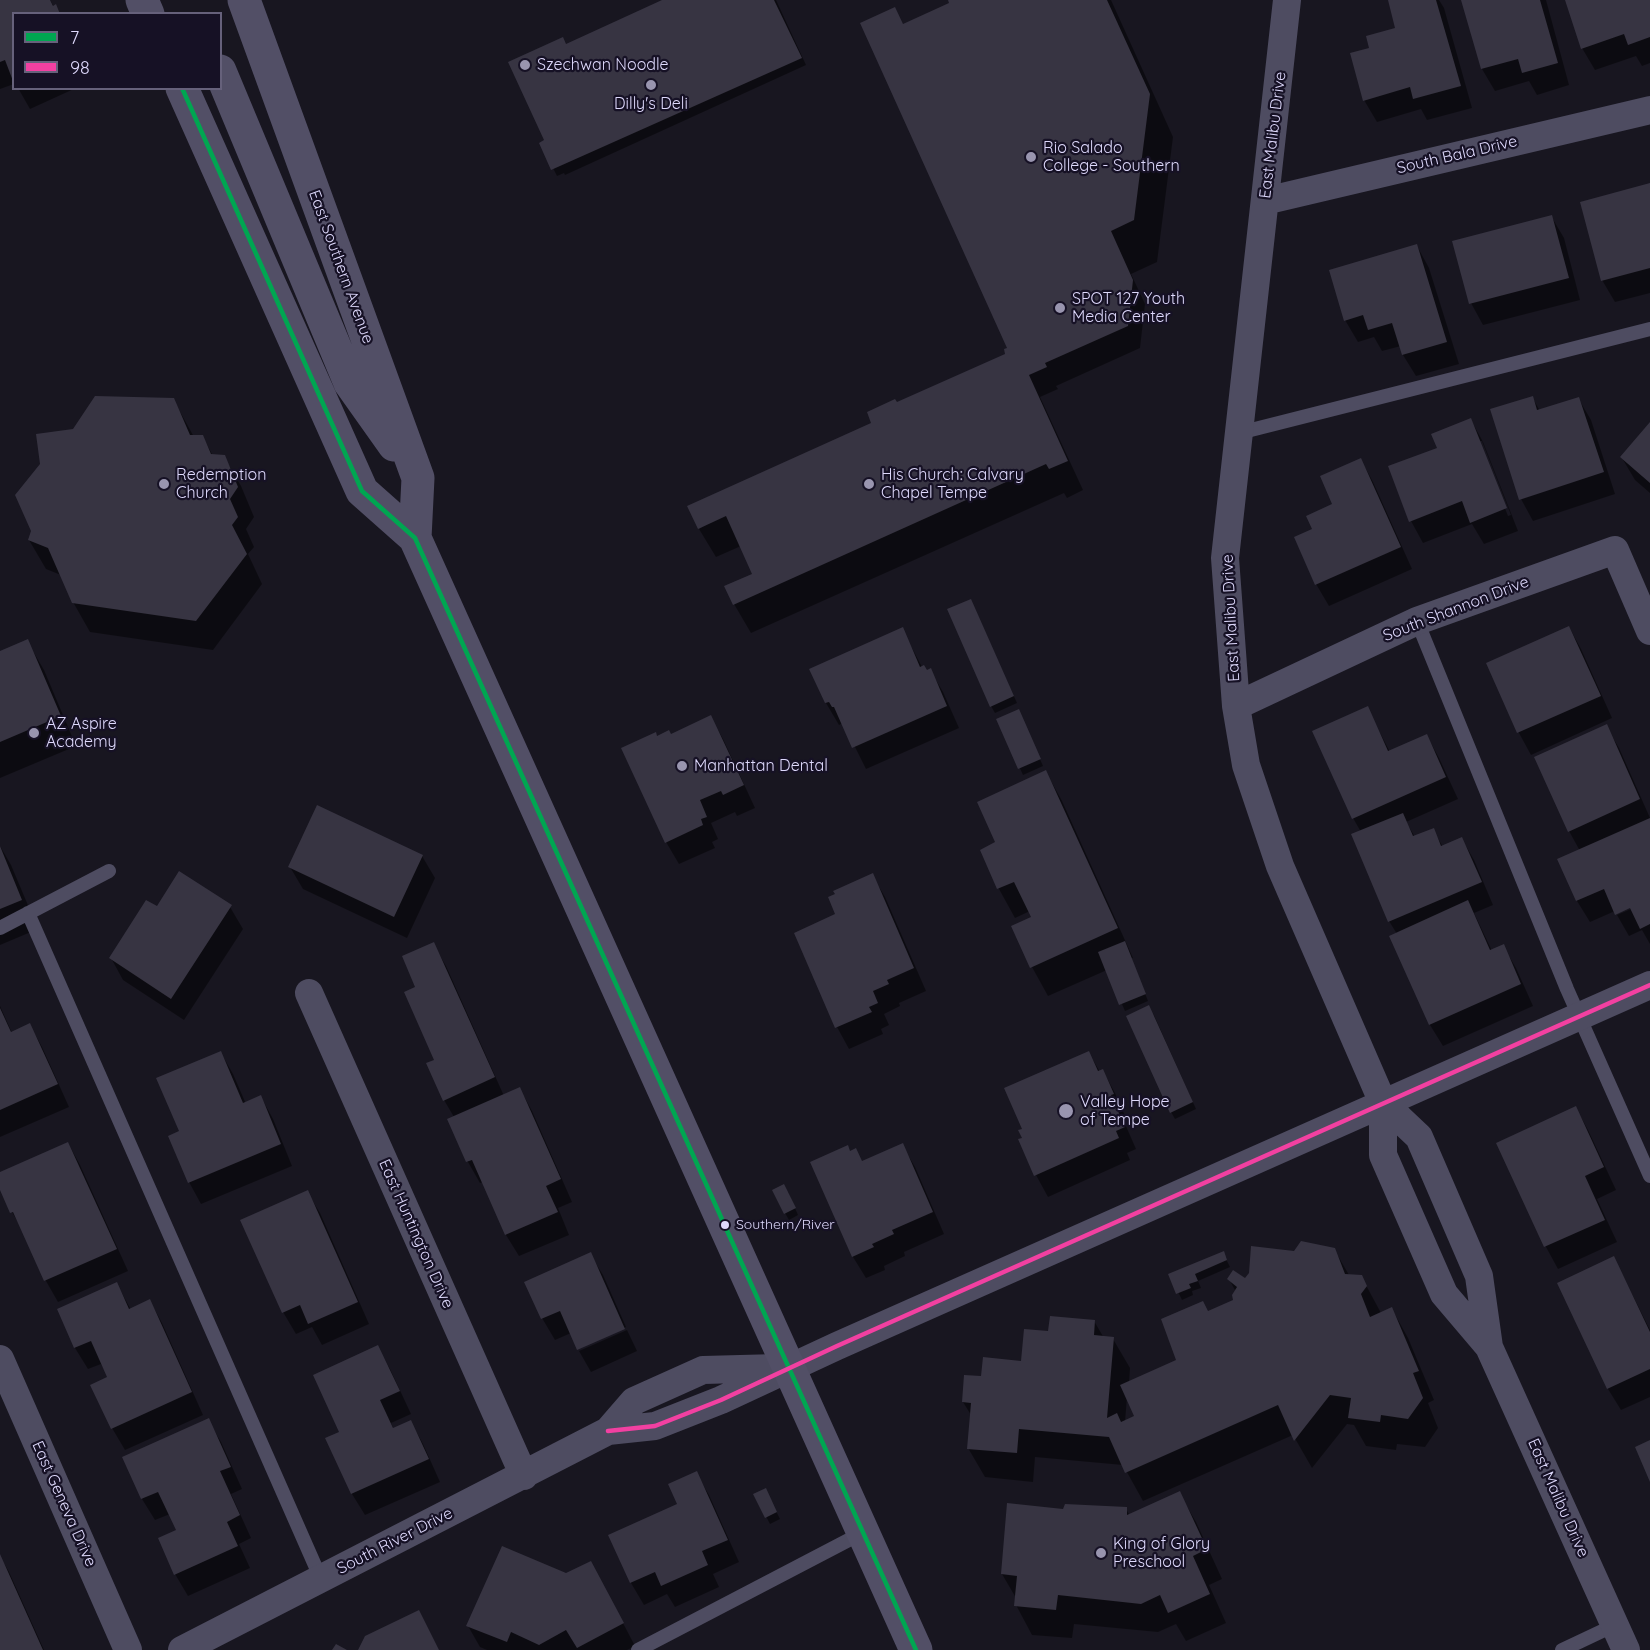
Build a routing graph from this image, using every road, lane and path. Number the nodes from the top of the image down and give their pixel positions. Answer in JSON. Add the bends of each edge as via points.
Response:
{"nodes":[{"id":1,"x":244,"y":0,"type":"edge"},
{"id":2,"x":1287,"y":0,"type":"edge"},
{"id":3,"x":222,"y":76,"type":"edge"},
{"id":4,"x":183,"y":90,"type":"edge"},
{"id":5,"x":1650,"y":110,"type":"edge"},
{"id":6,"x":1265,"y":201,"type":"junction"},
{"id":7,"x":1650,"y":329,"type":"edge"},
{"id":8,"x":1239,"y":433,"type":"junction"},
{"id":9,"x":418,"y":478,"type":"junction"},
{"id":10,"x":415,"y":538,"type":"junction"},
{"id":11,"x":1417,"y":621,"type":"junction"},
{"id":12,"x":1650,"y":631,"type":"edge"},
{"id":13,"x":1236,"y":706,"type":"junction"},
{"id":14,"x":109,"y":871,"type":"dead end"},
{"id":15,"x":28,"y":914,"type":"junction"},
{"id":16,"x":0,"y":928,"type":"edge"},
{"id":17,"x":1650,"y":985,"type":"edge"},
{"id":18,"x":309,"y":993,"type":"dead end"},
{"id":19,"x":1579,"y":1016,"type":"junction"},
{"id":20,"x":1383,"y":1103,"type":"junction"},
{"id":21,"x":1650,"y":1176,"type":"edge"},
{"id":22,"x":1489,"y":1347,"type":"junction"},
{"id":23,"x":0,"y":1359,"type":"edge"},
{"id":24,"x":789,"y":1368,"type":"junction"},
{"id":25,"x":524,"y":1476,"type":"junction"},
{"id":26,"x":864,"y":1532,"type":"junction"},
{"id":27,"x":321,"y":1579,"type":"junction"},
{"id":28,"x":1621,"y":1637,"type":"edge"},
{"id":29,"x":128,"y":1650,"type":"edge"},
{"id":30,"x":182,"y":1650,"type":"edge"},
{"id":31,"x":638,"y":1650,"type":"edge"},
{"id":32,"x":916,"y":1650,"type":"edge"},
{"id":33,"x":1562,"y":1650,"type":"edge"}],
"edges":[{"from":1,"to":9,"type":"main road","name":"East Southern Avenue"},
{"from":2,"to":6,"type":"street","name":"East Malibu Drive"},
{"from":3,"to":9,"type":"main road","via":[[350,383]]},
{"from":4,"to":10,"type":"main road","name":"East Southern Avenue","via":[[362,491]]},
{"from":5,"to":6,"type":"street","name":"South Bala Drive"},
{"from":6,"to":8,"type":"street","name":"East Malibu Drive"},
{"from":7,"to":8,"type":"lane"},
{"from":8,"to":13,"type":"street","name":"East Malibu Drive","via":[[1225,558]]},
{"from":9,"to":10,"type":"main road","name":"East Southern Avenue"},
{"from":10,"to":24,"type":"main road","name":"East Southern Avenue"},
{"from":11,"to":12,"type":"street","name":"South Shannon Drive","via":[[1615,550]]},
{"from":11,"to":13,"type":"street","name":"South Shannon Drive"},
{"from":11,"to":19,"type":"lane"},
{"from":13,"to":20,"type":"street","name":"East Malibu Drive","via":[[1246,765],[1280,866]]},
{"from":14,"to":15,"type":"lane"},
{"from":15,"to":16,"type":"lane"},
{"from":15,"to":27,"type":"lane"},
{"from":17,"to":19,"type":"street","name":"South River Drive"},
{"from":18,"to":25,"type":"street","name":"East Huntington Drive"},
{"from":19,"to":20,"type":"street","name":"South River Drive"},
{"from":19,"to":21,"type":"lane"},
{"from":20,"to":22,"type":"street","name":"East Malibu Drive","via":[[1419,1137],[1424,1147],[1479,1276]]},
{"from":20,"to":22,"type":"street","name":"East Malibu Drive","via":[[1383,1155],[1444,1294]]},
{"from":20,"to":24,"type":"street","name":"South River Drive"},
{"from":22,"to":28,"type":"street","name":"East Malibu Drive"},
{"from":23,"to":29,"type":"street","name":"East Geneva Drive"},
{"from":24,"to":25,"type":"street","name":"South River Drive","via":[[655,1426],[608,1431]]},
{"from":24,"to":26,"type":"main road","name":"East Southern Avenue"},
{"from":25,"to":27,"type":"street","name":"South River Drive"},
{"from":26,"to":31,"type":"lane"},
{"from":26,"to":32,"type":"main road","name":"East Southern Avenue"},
{"from":27,"to":30,"type":"street","name":"South River Drive"},
{"from":28,"to":33,"type":"lane"}]}
